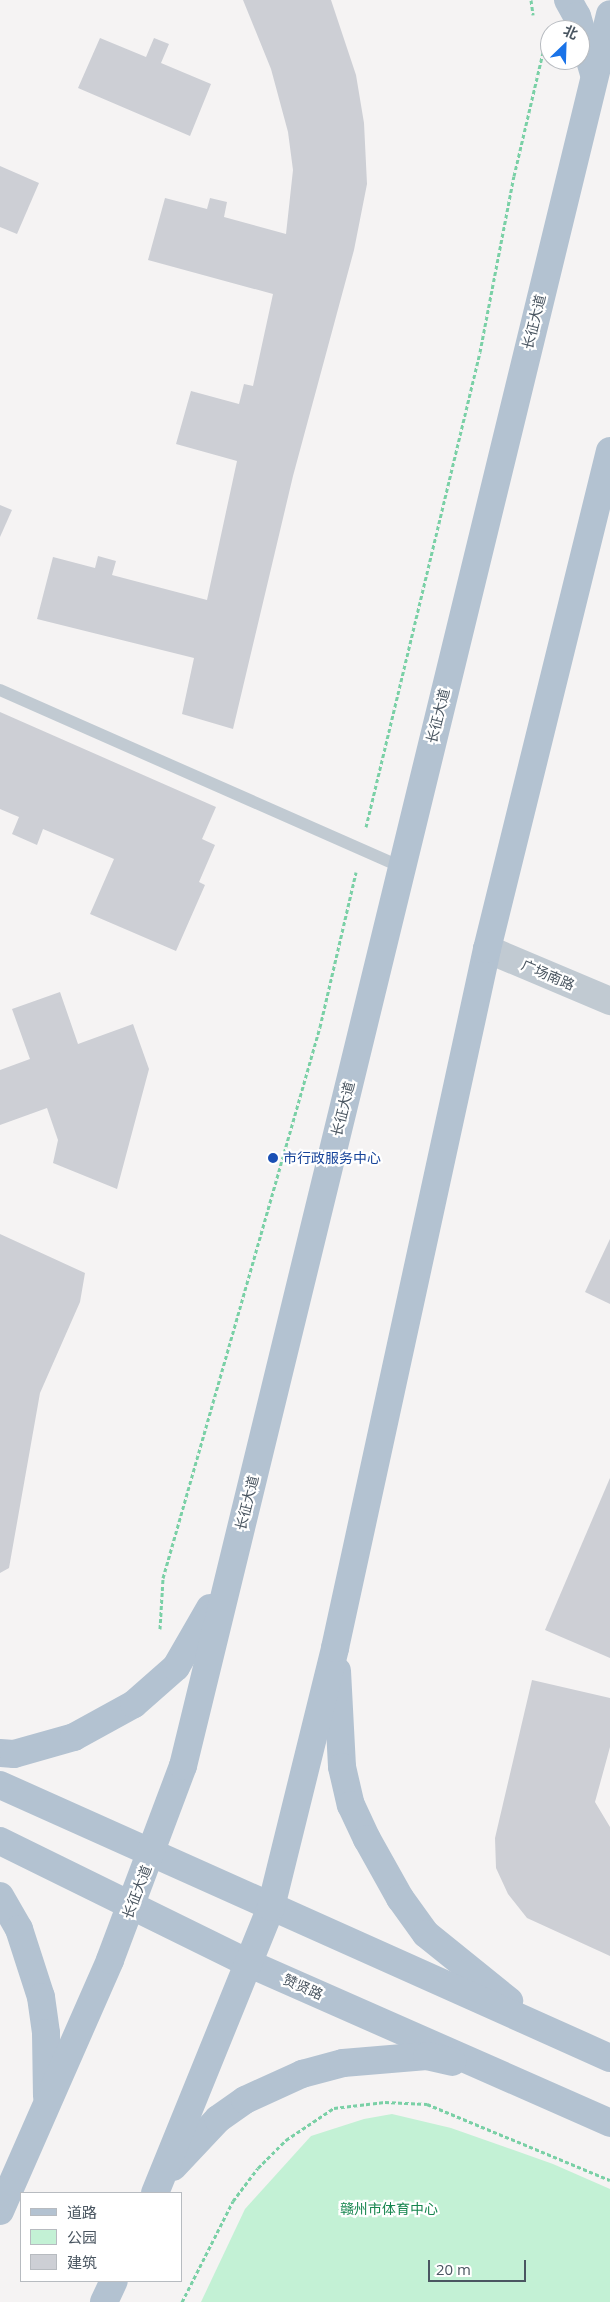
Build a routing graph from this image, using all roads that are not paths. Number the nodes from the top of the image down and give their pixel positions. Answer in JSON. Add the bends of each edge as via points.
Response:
{"nodes":[{"id":1,"x":568,"y":0,"type":"edge"},
{"id":2,"x":610,"y":14,"type":"edge"},
{"id":3,"x":594,"y":74,"type":"junction"},
{"id":4,"x":610,"y":450,"type":"edge"},
{"id":5,"x":0,"y":690,"type":"edge"},
{"id":6,"x":401,"y":868,"type":"junction"},
{"id":7,"x":487,"y":948,"type":"junction"},
{"id":8,"x":610,"y":1001,"type":"edge"},
{"id":9,"x":233,"y":1562,"type":"junction"},
{"id":10,"x":335,"y":1648,"type":"junction"},
{"id":11,"x":0,"y":1753,"type":"edge"},
{"id":12,"x":0,"y":1785,"type":"edge"},
{"id":13,"x":0,"y":1842,"type":"edge"},
{"id":14,"x":151,"y":1854,"type":"junction"},
{"id":15,"x":0,"y":1896,"type":"edge"},
{"id":16,"x":132,"y":1907,"type":"junction"},
{"id":17,"x":271,"y":1907,"type":"junction"},
{"id":18,"x":250,"y":1964,"type":"junction"},
{"id":19,"x":539,"y":2026,"type":"junction"},
{"id":20,"x":610,"y":2058,"type":"edge"},
{"id":21,"x":508,"y":2076,"type":"junction"},
{"id":22,"x":47,"y":2105,"type":"junction"},
{"id":23,"x":610,"y":2123,"type":"edge"},
{"id":24,"x":155,"y":2192,"type":"edge"},
{"id":25,"x":156,"y":2192,"type":"edge"},
{"id":26,"x":0,"y":2211,"type":"edge"},
{"id":27,"x":114,"y":2282,"type":"edge"},
{"id":28,"x":104,"y":2302,"type":"edge"}],
"edges":[{"from":1,"to":3,"type":"main road","via":[[577,16]]},
{"from":2,"to":3,"type":"main road","name":"长征大道"},
{"from":3,"to":6,"type":"main road","name":"长征大道"},
{"from":4,"to":7,"type":"main road"},
{"from":5,"to":6,"type":"lane"},
{"from":6,"to":9,"type":"main road","name":"长征大道"},
{"from":7,"to":8,"type":"street","name":"广场南路"},
{"from":7,"to":10,"type":"main road"},
{"from":9,"to":11,"type":"main road","via":[[194,1640],[176,1667],[158,1685],[106,1722],[74,1737],[14,1754]]},
{"from":9,"to":14,"type":"main road","name":"长征大道","via":[[182,1766]]},
{"from":10,"to":17,"type":"main road"},
{"from":10,"to":19,"type":"main road","via":[[342,1767],[351,1805],[367,1839],[400,1898],[426,1934]]},
{"from":12,"to":14,"type":"main road"},
{"from":13,"to":16,"type":"main road","name":"赞贤路"},
{"from":14,"to":16,"type":"main road","name":"长征大道"},
{"from":14,"to":17,"type":"main road"},
{"from":15,"to":22,"type":"main road","via":[[19,1930],[41,1997],[46,2033]]},
{"from":16,"to":18,"type":"main road","name":"赞贤路"},
{"from":16,"to":22,"type":"main road","name":"长征大道"},
{"from":17,"to":18,"type":"main road"},
{"from":17,"to":19,"type":"main road"},
{"from":18,"to":21,"type":"main road","name":"赞贤路"},
{"from":18,"to":24,"type":"main road"},
{"from":19,"to":20,"type":"main road"},
{"from":21,"to":23,"type":"main road","name":"赞贤路"},
{"from":21,"to":25,"type":"main road","via":[[427,2056],[343,2063],[302,2074],[245,2100],[218,2120],[182,2156]]},
{"from":22,"to":26,"type":"main road","name":"长征大道"},
{"from":27,"to":28,"type":"main road"}]}
